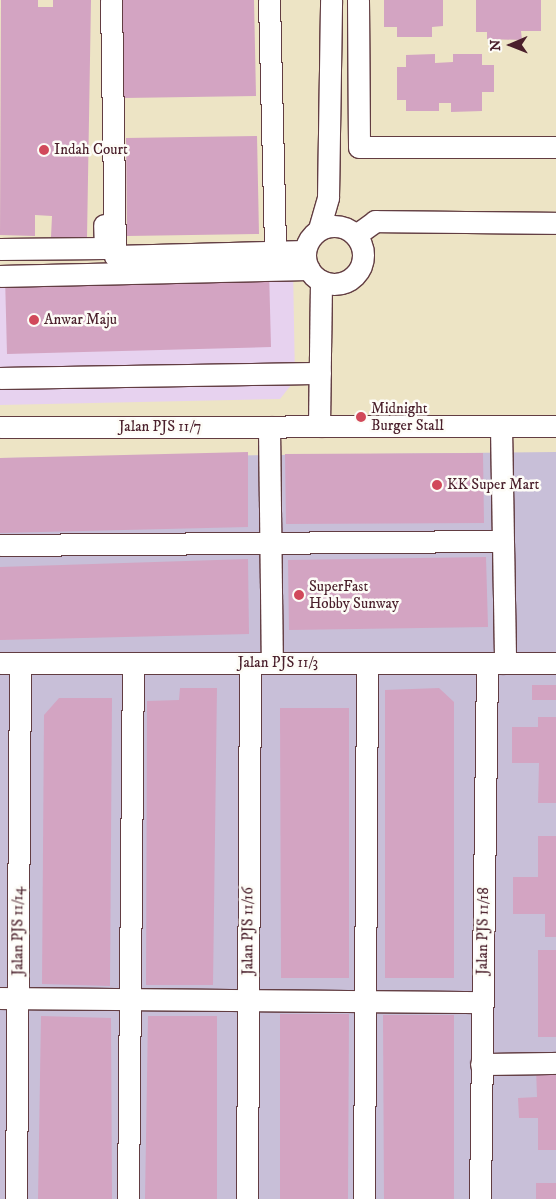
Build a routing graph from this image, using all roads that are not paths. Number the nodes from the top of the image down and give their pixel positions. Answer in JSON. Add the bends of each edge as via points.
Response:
{"nodes":[{"id":1,"x":101,"y":0,"type":"edge"},
{"id":2,"x":111,"y":0,"type":"edge"},
{"id":3,"x":269,"y":0,"type":"edge"},
{"id":4,"x":331,"y":0,"type":"edge"},
{"id":5,"x":358,"y":0,"type":"edge"},
{"id":6,"x":556,"y":147,"type":"edge"},
{"id":7,"x":556,"y":223,"type":"edge"},
{"id":8,"x":338,"y":230,"type":"junction"},
{"id":9,"x":0,"y":249,"type":"edge"},
{"id":10,"x":275,"y":252,"type":"junction"},
{"id":11,"x":312,"y":267,"type":"junction"},
{"id":12,"x":0,"y":276,"type":"edge"},
{"id":13,"x":320,"y":373,"type":"junction"},
{"id":14,"x":0,"y":378,"type":"edge"},
{"id":15,"x":319,"y":426,"type":"junction"},
{"id":16,"x":556,"y":426,"type":"edge"},
{"id":17,"x":269,"y":427,"type":"junction"},
{"id":18,"x":501,"y":427,"type":"junction"},
{"id":19,"x":0,"y":428,"type":"edge"},
{"id":20,"x":502,"y":541,"type":"junction"},
{"id":21,"x":270,"y":543,"type":"junction"},
{"id":22,"x":0,"y":545,"type":"edge"},
{"id":23,"x":10,"y":663,"type":"edge"},
{"id":24,"x":133,"y":663,"type":"junction"},
{"id":25,"x":250,"y":663,"type":"junction"},
{"id":26,"x":272,"y":663,"type":"junction"},
{"id":27,"x":367,"y":663,"type":"junction"},
{"id":28,"x":496,"y":663,"type":"junction"},
{"id":29,"x":556,"y":663,"type":"edge"},
{"id":30,"x":9,"y":998,"type":"edge"},
{"id":31,"x":130,"y":999,"type":"junction"},
{"id":32,"x":248,"y":1000,"type":"junction"},
{"id":33,"x":365,"y":1001,"type":"junction"},
{"id":34,"x":482,"y":1002,"type":"junction"},
{"id":35,"x":556,"y":1063,"type":"edge"},
{"id":36,"x":482,"y":1064,"type":"junction"},
{"id":37,"x":16,"y":1199,"type":"edge"},
{"id":38,"x":128,"y":1199,"type":"edge"},
{"id":39,"x":247,"y":1199,"type":"edge"},
{"id":40,"x":364,"y":1199,"type":"edge"},
{"id":41,"x":480,"y":1199,"type":"edge"}],
"edges":[{"from":1,"to":9,"type":"street","via":[[105,248]]},
{"from":2,"to":10,"type":"street","via":[[115,256]]},
{"from":3,"to":10,"type":"street"},
{"from":4,"to":8,"type":"street","via":[[328,197]]},
{"from":5,"to":6,"type":"street","via":[[359,147]]},
{"from":7,"to":8,"type":"street","via":[[375,221]]},
{"from":8,"to":11,"type":"street"},
{"from":8,"to":11,"type":"street","via":[[363,253],[358,272],[341,283]]},
{"from":10,"to":11,"type":"street"},
{"from":11,"to":12,"type":"street"},
{"from":11,"to":13,"type":"street"},
{"from":13,"to":14,"type":"street"},
{"from":13,"to":15,"type":"street"},
{"from":15,"to":17,"type":"street","name":"Jalan PJS 11/7"},
{"from":15,"to":18,"type":"street","name":"Jalan PJS 11/7"},
{"from":16,"to":18,"type":"street","name":"Jalan PJS 11/7"},
{"from":17,"to":19,"type":"street","name":"Jalan PJS 11/7"},
{"from":17,"to":21,"type":"street"},
{"from":18,"to":20,"type":"street","name":"Jalan PJS 11/18"},
{"from":20,"to":21,"type":"street"},
{"from":20,"to":28,"type":"street","name":"Jalan PJS 11/18"},
{"from":21,"to":22,"type":"street"},
{"from":21,"to":26,"type":"street"},
{"from":23,"to":24,"type":"street","name":"Jalan PJS 11/3"},
{"from":23,"to":30,"type":"street","name":"Jalan PJS 11/14"},
{"from":24,"to":25,"type":"street","name":"Jalan PJS 11/3"},
{"from":24,"to":31,"type":"street"},
{"from":25,"to":26,"type":"street","name":"Jalan PJS 11/3"},
{"from":25,"to":32,"type":"street","name":"Jalan PJS 11/16"},
{"from":26,"to":27,"type":"street","name":"Jalan PJS 11/3"},
{"from":27,"to":28,"type":"street","name":"Jalan PJS 11/3"},
{"from":27,"to":33,"type":"street"},
{"from":28,"to":29,"type":"street","name":"Jalan PJS 11/3"},
{"from":28,"to":34,"type":"street","name":"Jalan PJS 11/18"},
{"from":30,"to":31,"type":"street"},
{"from":30,"to":37,"type":"street","name":"Jalan PJS 11/14"},
{"from":31,"to":32,"type":"street"},
{"from":31,"to":38,"type":"street"},
{"from":32,"to":33,"type":"street"},
{"from":32,"to":39,"type":"street","name":"Jalan PJS 11/16"},
{"from":33,"to":34,"type":"street"},
{"from":33,"to":40,"type":"street"},
{"from":34,"to":36,"type":"street","name":"Jalan PJS 11/18"},
{"from":35,"to":36,"type":"street"},
{"from":36,"to":41,"type":"street","name":"Jalan PJS 11/18"}]}
